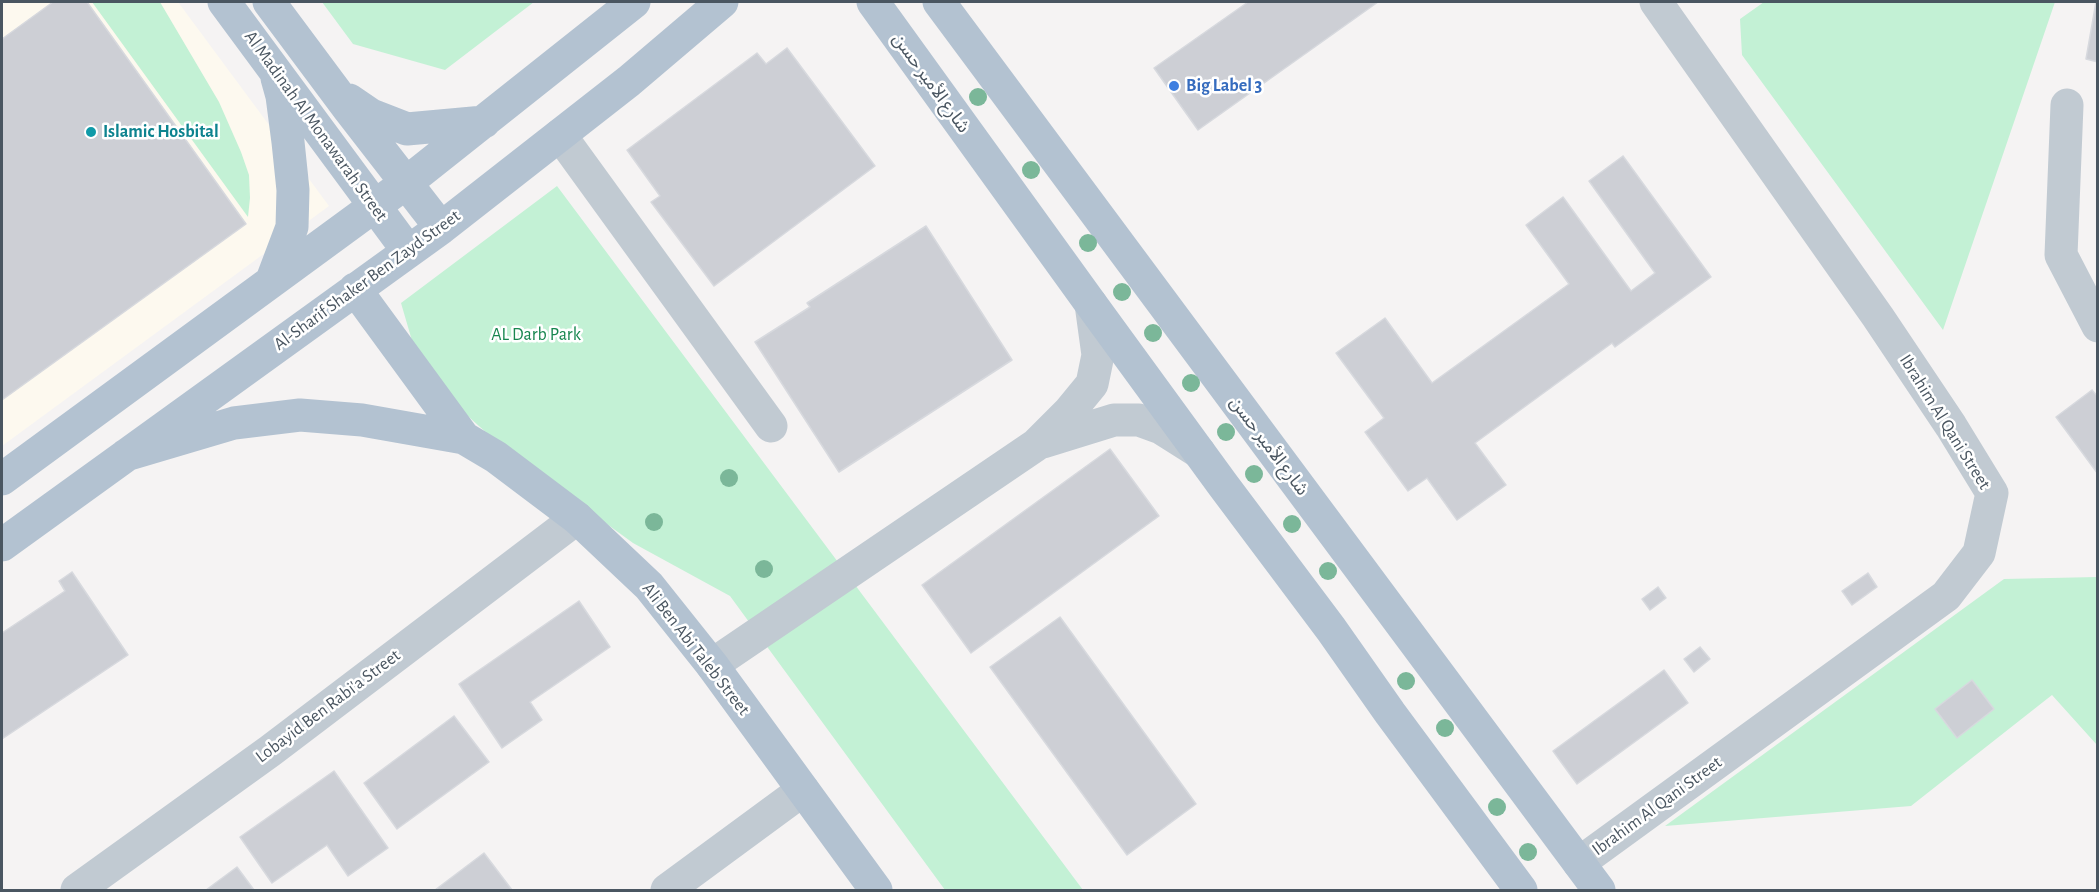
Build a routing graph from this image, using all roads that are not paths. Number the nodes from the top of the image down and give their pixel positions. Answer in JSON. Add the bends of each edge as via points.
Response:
{"nodes":[{"id":1,"x":224,"y":2,"type":"edge"},
{"id":2,"x":269,"y":2,"type":"edge"},
{"id":3,"x":634,"y":2,"type":"edge"},
{"id":4,"x":722,"y":2,"type":"edge"},
{"id":5,"x":939,"y":2,"type":"edge"},
{"id":6,"x":871,"y":3,"type":"edge"},
{"id":7,"x":1664,"y":5,"type":"edge"},
{"id":8,"x":313,"y":61,"type":"junction"},
{"id":9,"x":274,"y":68,"type":"junction"},
{"id":10,"x":2067,"y":105,"type":"dead end"},
{"id":11,"x":484,"y":122,"type":"junction"},
{"id":12,"x":560,"y":135,"type":"junction"},
{"id":13,"x":406,"y":183,"type":"junction"},
{"id":14,"x":374,"y":205,"type":"junction"},
{"id":15,"x":441,"y":228,"type":"junction"},
{"id":16,"x":408,"y":251,"type":"junction"},
{"id":17,"x":272,"y":280,"type":"junction"},
{"id":18,"x":355,"y":289,"type":"junction"},
{"id":19,"x":1091,"y":304,"type":"junction"},
{"id":20,"x":2097,"y":326,"type":"edge"},
{"id":21,"x":771,"y":426,"type":"dead end"},
{"id":22,"x":464,"y":438,"type":"junction"},
{"id":23,"x":1036,"y":445,"type":"junction"},
{"id":24,"x":1200,"y":453,"type":"junction"},
{"id":25,"x":126,"y":455,"type":"junction"},
{"id":26,"x":2,"y":479,"type":"edge"},
{"id":27,"x":577,"y":518,"type":"junction"},
{"id":28,"x":2,"y":545,"type":"edge"},
{"id":29,"x":712,"y":665,"type":"junction"},
{"id":30,"x":803,"y":790,"type":"junction"},
{"id":31,"x":1579,"y":863,"type":"junction"},
{"id":32,"x":77,"y":891,"type":"edge"},
{"id":33,"x":667,"y":891,"type":"edge"},
{"id":34,"x":876,"y":891,"type":"edge"},
{"id":35,"x":1521,"y":891,"type":"edge"},
{"id":36,"x":1599,"y":891,"type":"edge"}],
"edges":[{"from":1,"to":9,"type":"main road","name":"Al Madinah Al Monawarah Street"},
{"from":2,"to":8,"type":"main road","name":"Al Madinah Al Monawarah Street"},
{"from":3,"to":11,"type":"main road"},
{"from":4,"to":12,"type":"main road","name":"Al-Sharif Shaker Ben Zayd Street"},
{"from":5,"to":31,"type":"main road","name":"شارع الأمير حسن"},
{"from":6,"to":19,"type":"main road","name":"شارع الأمير حسن"},
{"from":7,"to":31,"type":"street","name":"Ibrahim Al Qani Street","via":[[1878,317],[1992,493],[1979,554],[1946,596]]},
{"from":8,"to":11,"type":"main road","via":[[349,100],[371,115],[407,129]]},
{"from":8,"to":13,"type":"main road","name":"Al Madinah Al Monawarah Street"},
{"from":9,"to":14,"type":"main road","name":"Al Madinah Al Monawarah Street"},
{"from":9,"to":17,"type":"main road","via":[[282,96],[293,190],[292,227]]},
{"from":10,"to":20,"type":"street","via":[[2061,255]]},
{"from":11,"to":13,"type":"main road"},
{"from":12,"to":15,"type":"main road","name":"Al-Sharif Shaker Ben Zayd Street"},
{"from":12,"to":21,"type":"street"},
{"from":13,"to":14,"type":"main road"},
{"from":13,"to":15,"type":"main road","name":"Al Madinah Al Monawarah Street"},
{"from":14,"to":16,"type":"main road","name":"Al Madinah Al Monawarah Street"},
{"from":14,"to":17,"type":"main road"},
{"from":15,"to":16,"type":"main road","name":"Al-Sharif Shaker Ben Zayd Street"},
{"from":16,"to":18,"type":"main road","name":"Al-Sharif Shaker Ben Zayd Street"},
{"from":17,"to":26,"type":"main road"},
{"from":18,"to":22,"type":"main road"},
{"from":18,"to":25,"type":"main road","name":"Al-Sharif Shaker Ben Zayd Street"},
{"from":19,"to":23,"type":"street","via":[[1098,355],[1092,384]]},
{"from":19,"to":24,"type":"main road","name":"شارع الأمير حسن"},
{"from":22,"to":25,"type":"main road","name":"Ali Ben Abi Taleb Street","via":[[362,420],[300,415],[234,423]]},
{"from":22,"to":27,"type":"main road","name":"Ali Ben Abi Taleb Street"},
{"from":23,"to":24,"type":"street","via":[[1114,420],[1139,420],[1161,428]]},
{"from":23,"to":29,"type":"street"},
{"from":24,"to":35,"type":"main road","name":"شارع الأمير حسن"},
{"from":25,"to":28,"type":"main road","name":"Al-Sharif Shaker Ben Zayd Street"},
{"from":27,"to":29,"type":"main road","name":"Ali Ben Abi Taleb Street","via":[[649,586]]},
{"from":27,"to":32,"type":"street","name":"Lobayid Ben Rabi'a Street","via":[[270,751]]},
{"from":29,"to":30,"type":"main road","name":"Ali Ben Abi Taleb Street"},
{"from":30,"to":33,"type":"street"},
{"from":30,"to":34,"type":"main road","name":"Ali Ben Abi Taleb Street"},
{"from":31,"to":36,"type":"main road","name":"شارع الأمير حسن"}]}
